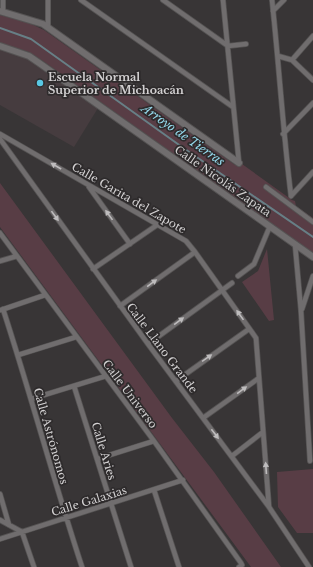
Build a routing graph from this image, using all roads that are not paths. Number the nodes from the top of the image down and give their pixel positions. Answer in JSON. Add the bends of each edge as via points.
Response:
{"nodes":[{"id":1,"x":3,"y":0,"type":"edge"},
{"id":2,"x":48,"y":0,"type":"edge"},
{"id":3,"x":81,"y":0,"type":"edge"},
{"id":4,"x":163,"y":0,"type":"edge"},
{"id":5,"x":223,"y":0,"type":"edge"},
{"id":6,"x":272,"y":0,"type":"edge"},
{"id":7,"x":284,"y":0,"type":"edge"},
{"id":8,"x":2,"y":11,"type":"edge"},
{"id":9,"x":273,"y":11,"type":"junction"},
{"id":10,"x":48,"y":27,"type":"junction"},
{"id":11,"x":313,"y":36,"type":"edge"},
{"id":12,"x":246,"y":44,"type":"dead end"},
{"id":13,"x":0,"y":46,"type":"edge"},
{"id":14,"x":228,"y":46,"type":"junction"},
{"id":15,"x":278,"y":56,"type":"junction"},
{"id":16,"x":292,"y":60,"type":"junction"},
{"id":17,"x":313,"y":80,"type":"edge"},
{"id":18,"x":313,"y":103,"type":"edge"},
{"id":19,"x":233,"y":107,"type":"junction"},
{"id":20,"x":0,"y":134,"type":"edge"},
{"id":21,"x":283,"y":134,"type":"junction"},
{"id":22,"x":0,"y":139,"type":"edge"},
{"id":23,"x":239,"y":163,"type":"joint"},
{"id":24,"x":313,"y":172,"type":"edge"},
{"id":25,"x":88,"y":185,"type":"junction"},
{"id":26,"x":266,"y":187,"type":"dead end"},
{"id":27,"x":313,"y":222,"type":"edge"},
{"id":28,"x":157,"y":224,"type":"junction"},
{"id":29,"x":270,"y":226,"type":"junction"},
{"id":30,"x":0,"y":233,"type":"edge"},
{"id":31,"x":130,"y":244,"type":"junction"},
{"id":32,"x":294,"y":244,"type":"junction"},
{"id":33,"x":195,"y":252,"type":"junction"},
{"id":34,"x":17,"y":256,"type":"junction"},
{"id":35,"x":313,"y":257,"type":"edge"},
{"id":36,"x":0,"y":261,"type":"edge"},
{"id":37,"x":93,"y":269,"type":"junction"},
{"id":38,"x":238,"y":276,"type":"dead end"},
{"id":39,"x":313,"y":276,"type":"edge"},
{"id":40,"x":232,"y":283,"type":"dead end"},
{"id":41,"x":222,"y":290,"type":"junction"},
{"id":42,"x":45,"y":296,"type":"junction"},
{"id":43,"x":120,"y":306,"type":"junction"},
{"id":44,"x":1,"y":310,"type":"edge"},
{"id":45,"x":301,"y":311,"type":"junction"},
{"id":46,"x":249,"y":329,"type":"junction"},
{"id":47,"x":76,"y":337,"type":"junction"},
{"id":48,"x":148,"y":344,"type":"junction"},
{"id":49,"x":18,"y":355,"type":"junction"},
{"id":50,"x":106,"y":376,"type":"junction"},
{"id":51,"x":259,"y":378,"type":"junction"},
{"id":52,"x":176,"y":381,"type":"junction"},
{"id":53,"x":74,"y":386,"type":"junction"},
{"id":54,"x":31,"y":399,"type":"junction"},
{"id":55,"x":203,"y":418,"type":"junction"},
{"id":56,"x":263,"y":432,"type":"junction"},
{"id":57,"x":154,"y":441,"type":"junction"},
{"id":58,"x":232,"y":456,"type":"junction"},
{"id":59,"x":97,"y":459,"type":"junction"},
{"id":60,"x":310,"y":461,"type":"dead end"},
{"id":61,"x":183,"y":480,"type":"junction"},
{"id":62,"x":154,"y":490,"type":"junction"},
{"id":63,"x":0,"y":494,"type":"edge"},
{"id":64,"x":111,"y":504,"type":"junction"},
{"id":65,"x":269,"y":507,"type":"junction"},
{"id":66,"x":66,"y":518,"type":"junction"},
{"id":67,"x":0,"y":520,"type":"edge"},
{"id":68,"x":9,"y":525,"type":"junction"},
{"id":69,"x":22,"y":532,"type":"junction"},
{"id":70,"x":0,"y":539,"type":"edge"},
{"id":71,"x":34,"y":567,"type":"edge"},
{"id":72,"x":82,"y":567,"type":"edge"},
{"id":73,"x":131,"y":567,"type":"edge"},
{"id":74,"x":179,"y":567,"type":"edge"},
{"id":75,"x":239,"y":567,"type":"edge"},
{"id":76,"x":309,"y":567,"type":"edge"}],
"edges":[{"from":1,"to":8,"type":"street"},
{"from":2,"to":10,"type":"street"},
{"from":3,"to":19,"type":"street"},
{"from":4,"to":14,"type":"street"},
{"from":5,"to":14,"type":"street"},
{"from":6,"to":9,"type":"street"},
{"from":7,"to":9,"type":"street"},
{"from":8,"to":10,"type":"street"},
{"from":9,"to":15,"type":"street"},
{"from":10,"to":23,"type":"street"},
{"from":11,"to":16,"type":"street"},
{"from":12,"to":14,"type":"street"},
{"from":13,"to":29,"type":"street","name":"Calle Nicolás Zapata","via":[[29,56]]},
{"from":14,"to":19,"type":"street"},
{"from":15,"to":16,"type":"street"},
{"from":15,"to":21,"type":"street"},
{"from":16,"to":17,"type":"street"},
{"from":18,"to":21,"type":"street"},
{"from":19,"to":23,"type":"street"},
{"from":25,"to":20,"type":"street","name":"Calle Garita del Zapote","one_way":true},
{"from":21,"to":24,"type":"street","via":[[291,196]]},
{"from":22,"to":37,"type":"street","name":"Calle Llano Grande","one_way":true},
{"from":25,"to":28,"type":"street","name":"Calle Garita del Zapote"},
{"from":31,"to":25,"type":"street","one_way":true},
{"from":26,"to":27,"type":"street"},
{"from":28,"to":31,"type":"street"},
{"from":28,"to":33,"type":"street","name":"Calle Garita del Zapote","via":[[186,241]]},
{"from":29,"to":32,"type":"street","name":"Calle Nicolás Zapata"},
{"from":29,"to":38,"type":"street","via":[[254,264]]},
{"from":30,"to":34,"type":"street","name":"Calle Universo"},
{"from":31,"to":37,"type":"street"},
{"from":32,"to":35,"type":"street","name":"Calle Nicolás Zapata"},
{"from":32,"to":45,"type":"street"},
{"from":33,"to":41,"type":"street","name":"Calle Garita del Zapote"},
{"from":43,"to":33,"type":"street","one_way":true},
{"from":34,"to":36,"type":"street"},
{"from":34,"to":42,"type":"street","name":"Calle Universo"},
{"from":37,"to":43,"type":"street","name":"Calle Llano Grande"},
{"from":39,"to":45,"type":"street"},
{"from":40,"to":41,"type":"street"},
{"from":46,"to":41,"type":"street","name":"Calle Garita del Zapote","one_way":true},
{"from":48,"to":41,"type":"street","one_way":true},
{"from":42,"to":44,"type":"street"},
{"from":42,"to":47,"type":"street","name":"Calle Universo"},
{"from":43,"to":48,"type":"street","name":"Calle Llano Grande"},
{"from":44,"to":49,"type":"street","name":"Calle Astrónomos"},
{"from":45,"to":60,"type":"street"},
{"from":46,"to":51,"type":"street","name":"Calle Garita del Zapote","via":[[256,338]]},
{"from":52,"to":46,"type":"street","one_way":true},
{"from":47,"to":49,"type":"street"},
{"from":47,"to":50,"type":"street","name":"Calle Universo"},
{"from":48,"to":52,"type":"street","name":"Calle Llano Grande"},
{"from":49,"to":54,"type":"street","name":"Calle Astrónomos"},
{"from":50,"to":53,"type":"street"},
{"from":50,"to":57,"type":"street","name":"Calle Universo"},
{"from":55,"to":51,"type":"street","one_way":true},
{"from":51,"to":56,"type":"street","name":"Calle Garita del Zapote"},
{"from":52,"to":55,"type":"street","name":"Calle Llano Grande"},
{"from":53,"to":54,"type":"street"},
{"from":53,"to":59,"type":"street","name":"Calle Aries"},
{"from":54,"to":66,"type":"street","name":"Calle Astrónomos"},
{"from":55,"to":58,"type":"street","name":"Calle Llano Grande","one_way":true},
{"from":56,"to":58,"type":"street"},
{"from":65,"to":56,"type":"street","name":"Calle Garita del Zapote","one_way":true},
{"from":57,"to":59,"type":"street"},
{"from":57,"to":61,"type":"street","name":"Calle Universo"},
{"from":58,"to":65,"type":"street","name":"Calle Llano Grande"},
{"from":59,"to":64,"type":"street","name":"Calle Aries"},
{"from":61,"to":62,"type":"street","name":"Calle Galaxias"},
{"from":61,"to":75,"type":"street","name":"Calle Universo","via":[[241,563]]},
{"from":62,"to":64,"type":"street","name":"Calle Galaxias"},
{"from":62,"to":74,"type":"street"},
{"from":63,"to":68,"type":"street"},
{"from":64,"to":66,"type":"street","name":"Calle Galaxias"},
{"from":64,"to":73,"type":"street","name":"Calle Aries"},
{"from":65,"to":76,"type":"street","name":"Calle Llano Grande"},
{"from":66,"to":69,"type":"street","name":"Calle Galaxias"},
{"from":66,"to":72,"type":"street","name":"Calle Astrónomos"},
{"from":67,"to":68,"type":"street"},
{"from":68,"to":69,"type":"street"},
{"from":69,"to":70,"type":"street","name":"Calle Galaxias"},
{"from":69,"to":71,"type":"street"}]}
